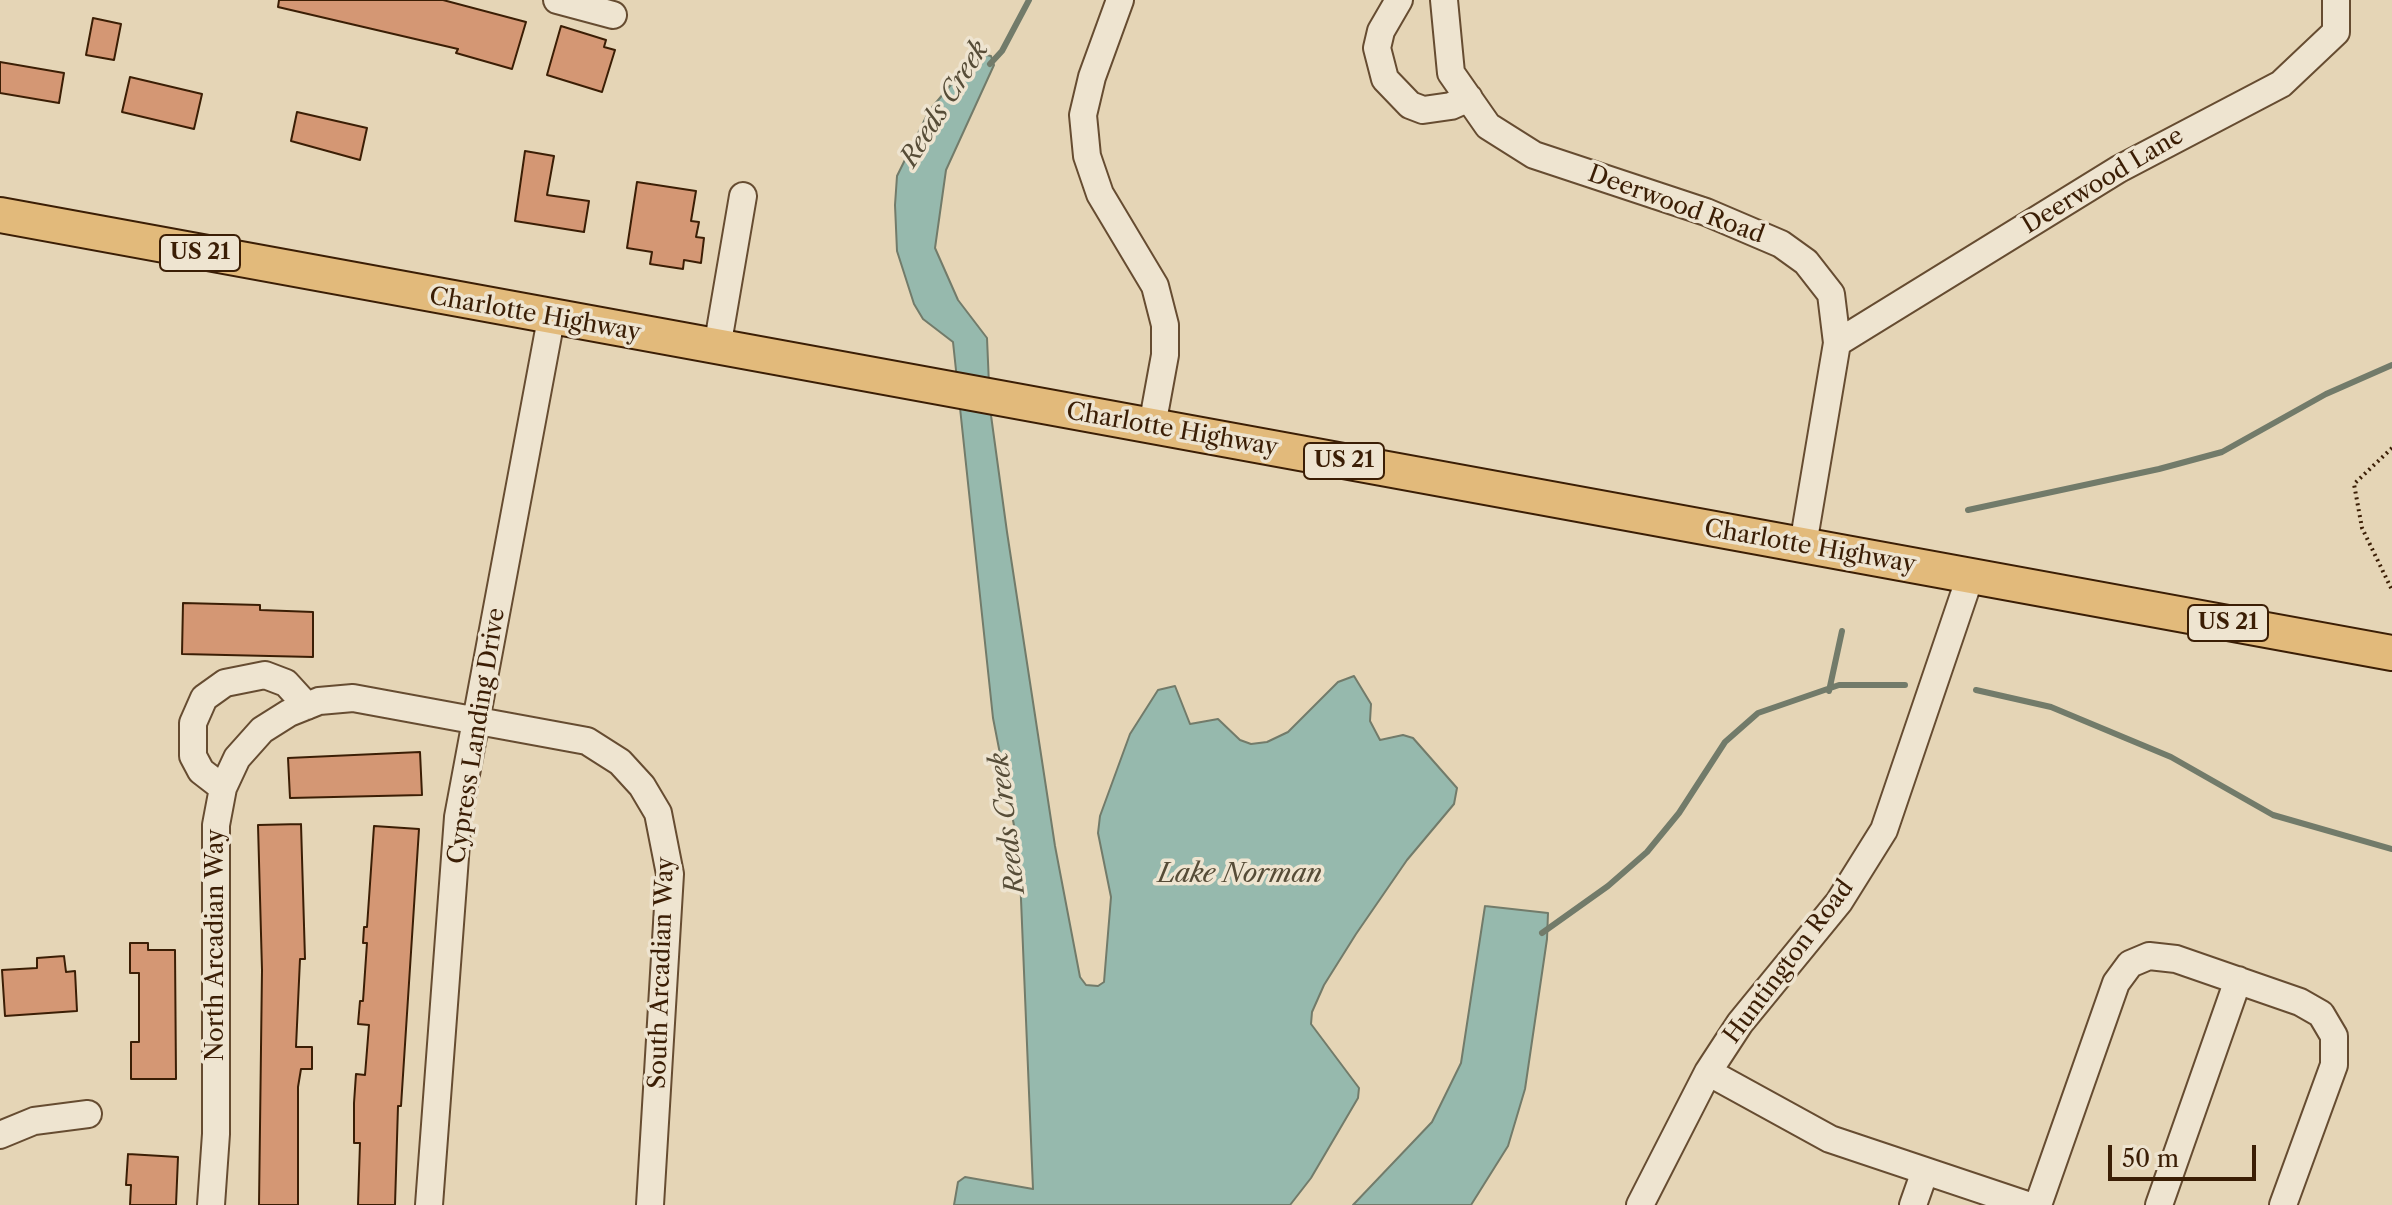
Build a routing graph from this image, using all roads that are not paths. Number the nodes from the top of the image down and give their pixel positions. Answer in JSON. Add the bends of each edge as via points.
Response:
{"nodes":[{"id":1,"x":557,"y":0,"type":"edge"},
{"id":2,"x":1120,"y":0,"type":"edge"},
{"id":3,"x":1399,"y":0,"type":"edge"},
{"id":4,"x":1444,"y":0,"type":"edge"},
{"id":5,"x":2336,"y":0,"type":"edge"},
{"id":6,"x":613,"y":15,"type":"dead end"},
{"id":7,"x":1469,"y":98,"type":"junction"},
{"id":8,"x":743,"y":196,"type":"dead end"},
{"id":9,"x":0,"y":215,"type":"edge"},
{"id":10,"x":551,"y":319,"type":"junction"},
{"id":11,"x":1837,"y":343,"type":"junction"},
{"id":12,"x":717,"y":348,"type":"junction"},
{"id":13,"x":1152,"y":426,"type":"junction"},
{"id":14,"x":1803,"y":545,"type":"junction"},
{"id":15,"x":1970,"y":577,"type":"junction"},
{"id":16,"x":2392,"y":653,"type":"edge"},
{"id":17,"x":307,"y":706,"type":"junction"},
{"id":18,"x":477,"y":719,"type":"junction"},
{"id":19,"x":223,"y":788,"type":"junction"},
{"id":20,"x":2238,"y":980,"type":"junction"},
{"id":21,"x":1708,"y":1072,"type":"junction"},
{"id":22,"x":88,"y":1114,"type":"dead end"},
{"id":23,"x":0,"y":1135,"type":"edge"},
{"id":24,"x":1925,"y":1171,"type":"junction"},
{"id":25,"x":211,"y":1205,"type":"edge"},
{"id":26,"x":429,"y":1205,"type":"edge"},
{"id":27,"x":650,"y":1205,"type":"edge"},
{"id":28,"x":1640,"y":1205,"type":"edge"},
{"id":29,"x":1913,"y":1205,"type":"edge"},
{"id":30,"x":2027,"y":1205,"type":"edge"},
{"id":31,"x":2038,"y":1205,"type":"edge"},
{"id":32,"x":2159,"y":1205,"type":"edge"},
{"id":33,"x":2283,"y":1205,"type":"edge"}],
"edges":[{"from":1,"to":6,"type":"street"},
{"from":2,"to":13,"type":"street","via":[[1083,115],[1087,156],[1100,194],[1155,286],[1165,325]]},
{"from":3,"to":7,"type":"street","via":[[1386,18],[1377,48],[1385,79],[1410,105],[1423,110]]},
{"from":4,"to":7,"type":"street","name":"Deerwood Road","via":[[1451,73]]},
{"from":5,"to":11,"type":"street","name":"Deerwood Lane","via":[[2336,32],[2281,84],[2119,169]]},
{"from":7,"to":11,"type":"street","name":"Deerwood Road","via":[[1488,126],[1534,155],[1706,212],[1781,244],[1806,262],[1831,294]]},
{"from":8,"to":12,"type":"street"},
{"from":9,"to":10,"type":"main road","name":"Charlotte Highway","number":"US 21"},
{"from":10,"to":12,"type":"main road","name":"Charlotte Highway","number":"US 21"},
{"from":10,"to":18,"type":"street","name":"Cypress Landing Drive"},
{"from":11,"to":14,"type":"street","name":"Deerwood Road"},
{"from":12,"to":13,"type":"main road","name":"Charlotte Highway","number":"US 21"},
{"from":13,"to":14,"type":"main road","name":"Charlotte Highway","number":"US 21"},
{"from":14,"to":15,"type":"main road","name":"Charlotte Highway","number":"US 21"},
{"from":15,"to":16,"type":"main road","name":"Charlotte Highway","number":"US 21"},
{"from":15,"to":21,"type":"street","name":"Huntington Road","via":[[1884,830],[1839,902],[1778,972]]},
{"from":17,"to":18,"type":"street","name":"North Arcadian Way","via":[[353,698]]},
{"from":17,"to":19,"type":"street","name":"North Arcadian Way","via":[[262,730],[237,758]]},
{"from":17,"to":19,"type":"street","via":[[286,683],[265,675],[225,683],[204,698],[191,734],[193,756],[201,771]]},
{"from":18,"to":26,"type":"street","name":"Cypress Landing Drive","via":[[458,817]]},
{"from":18,"to":27,"type":"street","name":"South Arcadian Way","via":[[587,741],[620,762],[658,813],[670,874]]},
{"from":19,"to":25,"type":"street","name":"North Arcadian Way","via":[[216,825],[216,1134]]},
{"from":20,"to":31,"type":"street","via":[[2176,959],[2149,956],[2130,964],[2116,983]]},
{"from":20,"to":32,"type":"street"},
{"from":20,"to":33,"type":"street","via":[[2321,1014],[2334,1036],[2334,1065]]},
{"from":21,"to":24,"type":"street","via":[[1830,1139]]},
{"from":21,"to":28,"type":"street","name":"Huntington Road"},
{"from":22,"to":23,"type":"street","via":[[34,1121]]},
{"from":24,"to":29,"type":"street"},
{"from":24,"to":30,"type":"street"}]}
